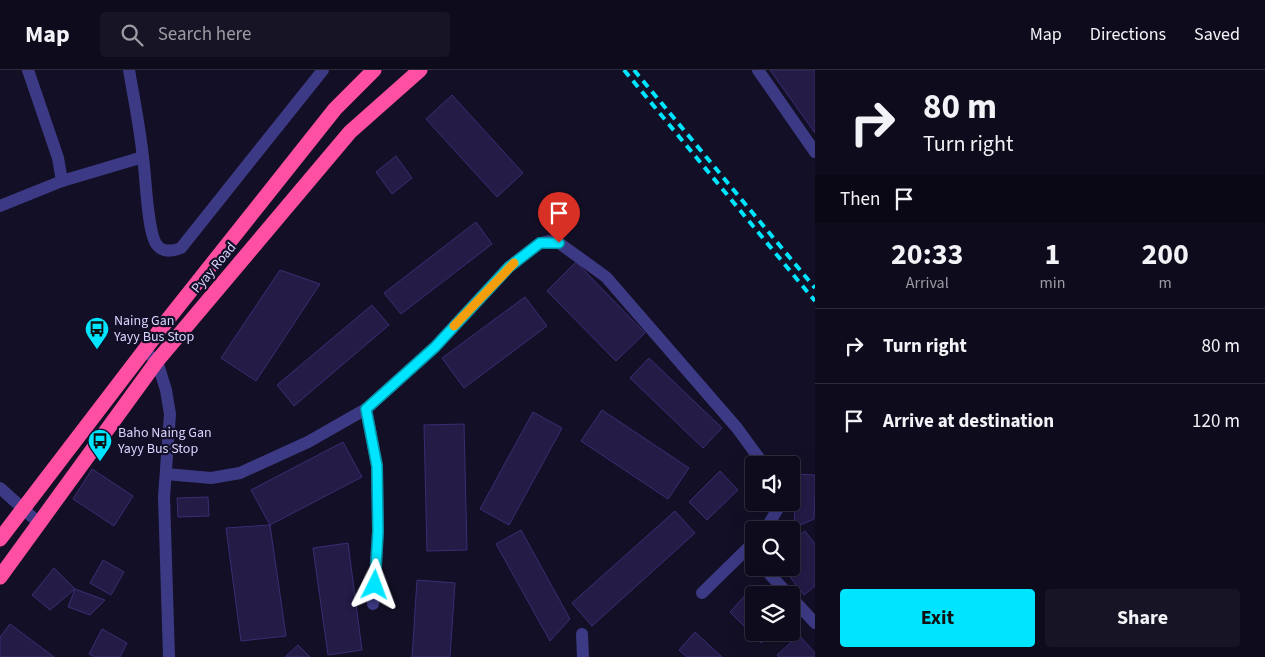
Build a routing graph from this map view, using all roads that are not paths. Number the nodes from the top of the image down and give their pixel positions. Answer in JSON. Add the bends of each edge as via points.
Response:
{"nodes":[{"id":1,"x":28,"y":70,"type":"edge"},
{"id":2,"x":129,"y":70,"type":"edge"},
{"id":3,"x":323,"y":70,"type":"edge"},
{"id":4,"x":374,"y":70,"type":"edge"},
{"id":5,"x":420,"y":70,"type":"edge"},
{"id":6,"x":758,"y":70,"type":"edge"},
{"id":7,"x":815,"y":152,"type":"edge"},
{"id":8,"x":143,"y":157,"type":"junction"},
{"id":9,"x":62,"y":181,"type":"junction"},
{"id":10,"x":0,"y":206,"type":"edge"},
{"id":11,"x":142,"y":352,"type":"junction"},
{"id":12,"x":157,"y":361,"type":"junction"},
{"id":13,"x":366,"y":409,"type":"junction"},
{"id":14,"x":758,"y":456,"type":"edge"},
{"id":15,"x":166,"y":474,"type":"junction"},
{"id":16,"x":0,"y":488,"type":"edge"},
{"id":17,"x":21,"y":509,"type":"junction"},
{"id":18,"x":39,"y":523,"type":"junction"},
{"id":19,"x":0,"y":539,"type":"edge"},
{"id":20,"x":745,"y":554,"type":"edge"},
{"id":21,"x":771,"y":576,"type":"edge"},
{"id":22,"x":0,"y":577,"type":"edge"},
{"id":23,"x":781,"y":586,"type":"edge"},
{"id":24,"x":702,"y":593,"type":"dead end"},
{"id":25,"x":374,"y":604,"type":"dead end"},
{"id":26,"x":800,"y":607,"type":"edge"},
{"id":27,"x":815,"y":623,"type":"edge"},
{"id":28,"x":582,"y":634,"type":"dead end"},
{"id":29,"x":169,"y":657,"type":"edge"},
{"id":30,"x":583,"y":657,"type":"edge"}],
"edges":[{"from":1,"to":9,"type":"street","via":[[58,158]]},
{"from":2,"to":8,"type":"street"},
{"from":3,"to":8,"type":"street","via":[[181,248],[165,251],[157,245],[152,233]]},
{"from":4,"to":11,"type":"highway","name":"Pyay Road","via":[[335,109]]},
{"from":5,"to":12,"type":"highway","name":"Pyay Road","via":[[350,132]]},
{"from":6,"to":7,"type":"street"},
{"from":8,"to":9,"type":"street"},
{"from":9,"to":10,"type":"street"},
{"from":11,"to":12,"type":"street"},
{"from":11,"to":17,"type":"highway","name":"Pyay Road"},
{"from":12,"to":15,"type":"street","via":[[170,414]]},
{"from":12,"to":18,"type":"highway","name":"Pyay Road"},
{"from":13,"to":14,"type":"street","via":[[435,347],[509,267],[540,243],[549,241],[559,243],[606,277],[738,428]]},
{"from":13,"to":15,"type":"street","via":[[308,442],[240,473],[211,478]]},
{"from":13,"to":25,"type":"street","via":[[377,466]]},
{"from":15,"to":29,"type":"street","via":[[164,527]]},
{"from":16,"to":17,"type":"street"},
{"from":17,"to":18,"type":"street"},
{"from":17,"to":19,"type":"highway","name":"Pyay Road"},
{"from":18,"to":22,"type":"highway","name":"Pyay Road"},
{"from":20,"to":24,"type":"street"},
{"from":21,"to":23,"type":"street"},
{"from":26,"to":27,"type":"street"},
{"from":28,"to":30,"type":"street"}]}
